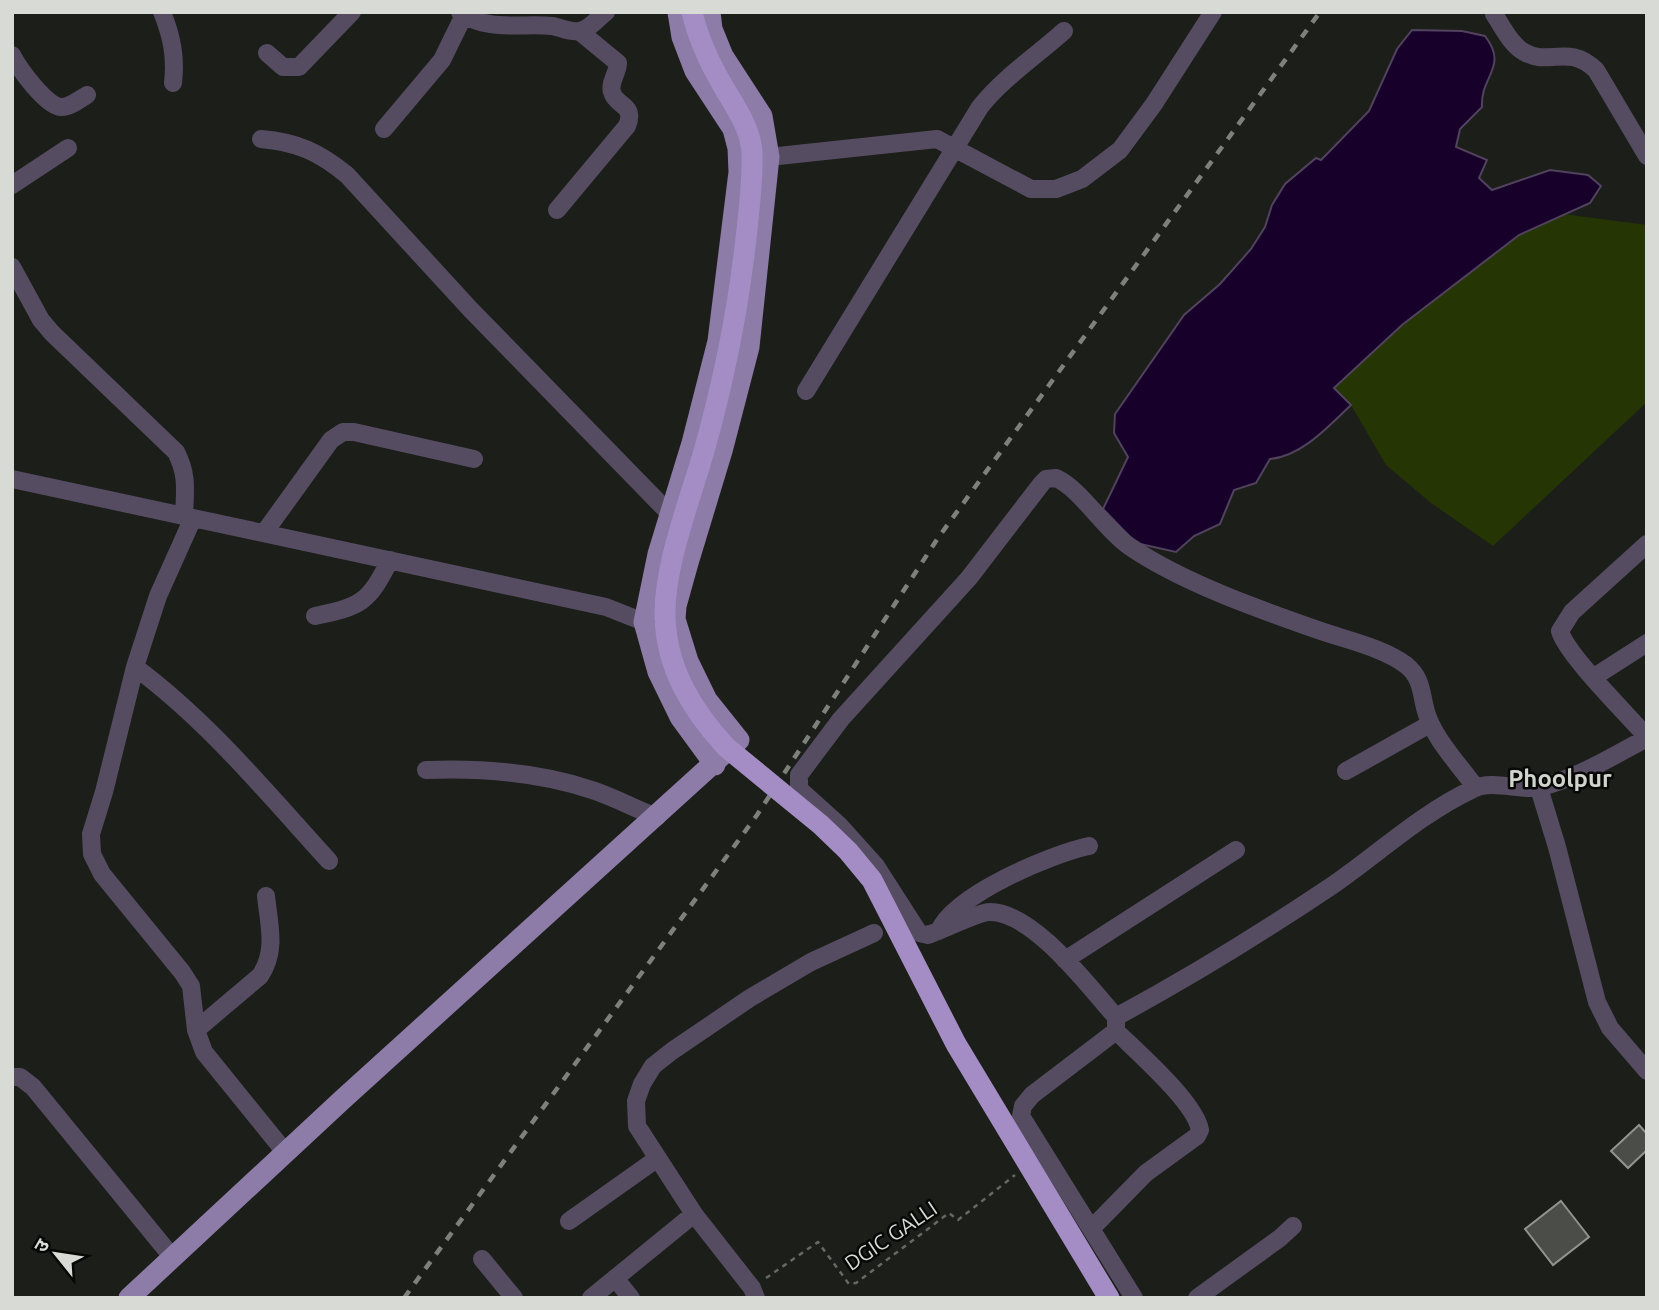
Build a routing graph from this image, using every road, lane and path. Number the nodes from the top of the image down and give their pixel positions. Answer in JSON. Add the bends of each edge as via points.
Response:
{"nodes":[{"id":1,"x":162,"y":12,"type":"edge"},
{"id":2,"x":352,"y":12,"type":"edge"},
{"id":3,"x":606,"y":12,"type":"edge"},
{"id":4,"x":678,"y":12,"type":"edge"},
{"id":5,"x":692,"y":12,"type":"edge"},
{"id":6,"x":710,"y":12,"type":"edge"},
{"id":7,"x":1213,"y":12,"type":"edge"},
{"id":8,"x":1494,"y":13,"type":"edge"},
{"id":9,"x":462,"y":14,"type":"edge"},
{"id":10,"x":579,"y":31,"type":"junction"},
{"id":11,"x":1064,"y":31,"type":"dead end"},
{"id":12,"x":267,"y":53,"type":"dead end"},
{"id":13,"x":12,"y":55,"type":"edge"},
{"id":14,"x":173,"y":83,"type":"dead end"},
{"id":15,"x":87,"y":95,"type":"dead end"},
{"id":16,"x":384,"y":130,"type":"dead end"},
{"id":17,"x":261,"y":139,"type":"dead end"},
{"id":18,"x":955,"y":147,"type":"junction"},
{"id":19,"x":68,"y":148,"type":"dead end"},
{"id":20,"x":1647,"y":156,"type":"edge"},
{"id":21,"x":769,"y":157,"type":"junction"},
{"id":22,"x":12,"y":185,"type":"edge"},
{"id":23,"x":557,"y":210,"type":"dead end"},
{"id":24,"x":12,"y":267,"type":"edge"},
{"id":25,"x":806,"y":391,"type":"dead end"},
{"id":26,"x":474,"y":459,"type":"dead end"},
{"id":27,"x":12,"y":479,"type":"edge"},
{"id":28,"x":670,"y":514,"type":"junction"},
{"id":29,"x":188,"y":517,"type":"junction"},
{"id":30,"x":264,"y":533,"type":"junction"},
{"id":31,"x":1647,"y":544,"type":"edge"},
{"id":32,"x":390,"y":560,"type":"junction"},
{"id":33,"x":647,"y":600,"type":"junction"},
{"id":34,"x":606,"y":607,"type":"junction"},
{"id":35,"x":315,"y":615,"type":"dead end"},
{"id":36,"x":644,"y":622,"type":"junction"},
{"id":37,"x":1647,"y":643,"type":"edge"},
{"id":38,"x":135,"y":667,"type":"junction"},
{"id":39,"x":1594,"y":677,"type":"junction"},
{"id":40,"x":1430,"y":724,"type":"junction"},
{"id":41,"x":1647,"y":737,"type":"edge"},
{"id":42,"x":715,"y":765,"type":"junction"},
{"id":43,"x":426,"y":770,"type":"dead end"},
{"id":44,"x":1346,"y":771,"type":"dead end"},
{"id":45,"x":1476,"y":788,"type":"junction"},
{"id":46,"x":1539,"y":788,"type":"junction"},
{"id":47,"x":657,"y":817,"type":"junction"},
{"id":48,"x":1088,"y":846,"type":"dead end"},
{"id":49,"x":1236,"y":850,"type":"dead end"},
{"id":50,"x":329,"y":860,"type":"dead end"},
{"id":51,"x":266,"y":896,"type":"dead end"},
{"id":52,"x":939,"y":931,"type":"junction"},
{"id":53,"x":874,"y":933,"type":"dead end"},
{"id":54,"x":1065,"y":960,"type":"junction"},
{"id":55,"x":1116,"y":1024,"type":"junction"},
{"id":56,"x":196,"y":1030,"type":"junction"},
{"id":57,"x":1647,"y":1071,"type":"edge"},
{"id":58,"x":12,"y":1077,"type":"edge"},
{"id":59,"x":285,"y":1152,"type":"junction"},
{"id":60,"x":658,"y":1158,"type":"junction"},
{"id":61,"x":1021,"y":1170,"type":"dead end"},
{"id":62,"x":694,"y":1214,"type":"junction"},
{"id":63,"x":569,"y":1221,"type":"dead end"},
{"id":64,"x":1293,"y":1226,"type":"dead end"},
{"id":65,"x":1091,"y":1229,"type":"junction"},
{"id":66,"x":173,"y":1258,"type":"junction"},
{"id":67,"x":482,"y":1259,"type":"dead end"},
{"id":68,"x":615,"y":1278,"type":"junction"},
{"id":69,"x":754,"y":1293,"type":"edge"},
{"id":70,"x":129,"y":1298,"type":"edge"},
{"id":71,"x":514,"y":1298,"type":"edge"},
{"id":72,"x":592,"y":1298,"type":"edge"},
{"id":73,"x":631,"y":1298,"type":"edge"},
{"id":74,"x":1110,"y":1298,"type":"edge"},
{"id":75,"x":1134,"y":1298,"type":"edge"},
{"id":76,"x":1197,"y":1298,"type":"edge"}],
"edges":[{"from":1,"to":14,"type":"street","via":[[174,46]]},
{"from":2,"to":12,"type":"street","via":[[299,67],[283,67]]},
{"from":3,"to":10,"type":"street"},
{"from":4,"to":28,"type":"main road","via":[[695,71],[733,129],[738,172],[718,341]]},
{"from":5,"to":74,"type":"highway","bridge":true,"via":[[708,59],[747,131],[752,172],[732,344],[666,591],[665,617],[674,665],[692,706],[726,747],[821,825],[872,880],[956,1044]]},
{"from":6,"to":21,"type":"main road","via":[[723,56],[762,116]]},
{"from":7,"to":18,"type":"street","via":[[1119,150],[1082,179],[1056,189],[1031,189]]},
{"from":8,"to":20,"type":"street","via":[[1524,52],[1567,54],[1587,61]]},
{"from":9,"to":10,"type":"street","via":[[494,25]]},
{"from":9,"to":16,"type":"street","via":[[442,60]]},
{"from":10,"to":23,"type":"street","via":[[618,63],[612,94],[630,118]]},
{"from":11,"to":18,"type":"street","via":[[994,89]]},
{"from":13,"to":15,"type":"street","via":[[54,106],[61,108]]},
{"from":17,"to":28,"type":"street","via":[[306,148],[347,175]]},
{"from":18,"to":21,"type":"street","via":[[937,139],[919,139]]},
{"from":18,"to":25,"type":"street"},
{"from":19,"to":22,"type":"street"},
{"from":21,"to":42,"type":"main road","via":[[749,347],[675,619],[706,700],[739,740]]},
{"from":24,"to":29,"type":"street","via":[[52,333],[176,452],[184,467]]},
{"from":26,"to":30,"type":"street","via":[[343,432],[318,455]]},
{"from":27,"to":29,"type":"street"},
{"from":28,"to":33,"type":"main road"},
{"from":29,"to":30,"type":"street"},
{"from":29,"to":38,"type":"street"},
{"from":30,"to":32,"type":"street"},
{"from":31,"to":39,"type":"street","via":[[1572,611],[1560,631]]},
{"from":32,"to":34,"type":"street"},
{"from":32,"to":35,"type":"street","via":[[366,599],[351,608]]},
{"from":33,"to":34,"type":"street"},
{"from":33,"to":36,"type":"main road"},
{"from":34,"to":36,"type":"street"},
{"from":36,"to":42,"type":"main road","via":[[658,673],[680,717]]},
{"from":37,"to":39,"type":"street"},
{"from":38,"to":50,"type":"street","via":[[222,742]]},
{"from":38,"to":56,"type":"street","via":[[91,834],[92,854],[102,874],[191,986]]},
{"from":39,"to":41,"type":"street"},
{"from":40,"to":44,"type":"street"},
{"from":40,"to":45,"type":"street"},
{"from":40,"to":52,"type":"street","via":[[1422,688],[1407,666],[1168,570],[1127,545],[1061,480],[1046,479],[969,578],[841,719],[798,778],[799,789],[876,866],[918,932]]},
{"from":41,"to":46,"type":"street","via":[[1586,771]]},
{"from":42,"to":47,"type":"main road"},
{"from":43,"to":47,"type":"street","via":[[545,778],[594,791]]},
{"from":45,"to":46,"type":"street"},
{"from":45,"to":55,"type":"street"},
{"from":46,"to":57,"type":"street","via":[[1597,1002],[1610,1028]]},
{"from":47,"to":59,"type":"main road"},
{"from":48,"to":52,"type":"street","via":[[1032,864],[944,919]]},
{"from":49,"to":54,"type":"street"},
{"from":51,"to":56,"type":"street","via":[[272,947],[267,966]]},
{"from":52,"to":54,"type":"street","via":[[988,912],[1010,917],[1049,943]]},
{"from":53,"to":60,"type":"street","via":[[811,962],[750,998],[653,1066],[636,1101],[637,1126]]},
{"from":54,"to":55,"type":"street"},
{"from":55,"to":65,"type":"street","via":[[1032,1096],[1022,1110],[1023,1120]]},
{"from":55,"to":65,"type":"street","via":[[1168,1082],[1200,1130],[1146,1174]]},
{"from":56,"to":59,"type":"street","via":[[204,1052]]},
{"from":58,"to":66,"type":"street","via":[[33,1087]]},
{"from":59,"to":66,"type":"main road"},
{"from":60,"to":62,"type":"street"},
{"from":60,"to":63,"type":"street"},
{"from":61,"to":69,"type":"path","name":"DGIC GALLI","via":[[958,1220],[949,1213],[856,1283],[849,1284],[818,1242]]},
{"from":62,"to":68,"type":"street"},
{"from":62,"to":69,"type":"street"},
{"from":64,"to":76,"type":"street"},
{"from":65,"to":75,"type":"street"},
{"from":66,"to":70,"type":"main road"},
{"from":67,"to":71,"type":"street"},
{"from":68,"to":72,"type":"street"},
{"from":68,"to":73,"type":"street"}]}
